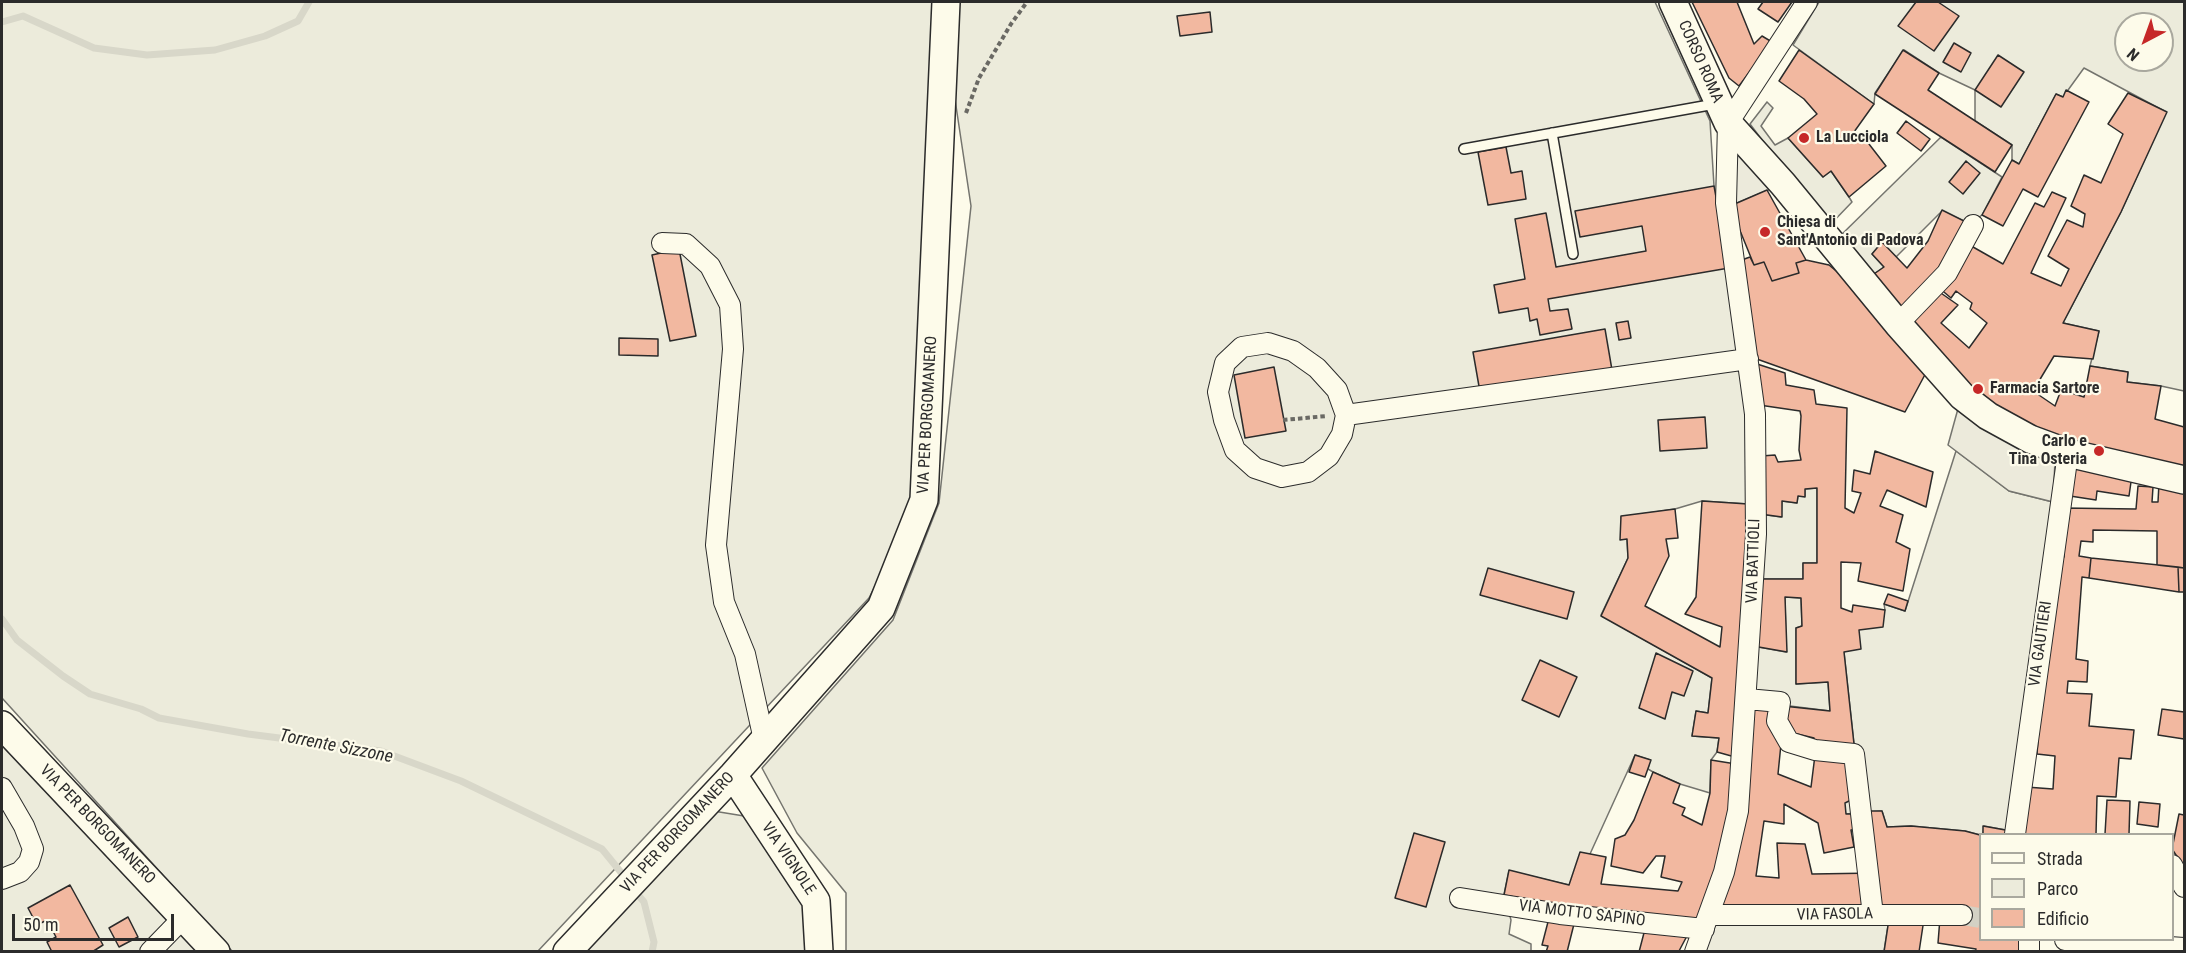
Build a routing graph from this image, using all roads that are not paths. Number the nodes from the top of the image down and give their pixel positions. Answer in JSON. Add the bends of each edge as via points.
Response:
{"nodes":[{"id":1,"x":946,"y":2,"type":"edge"},
{"id":2,"x":1673,"y":2,"type":"edge"},
{"id":3,"x":1807,"y":2,"type":"edge"},
{"id":4,"x":1723,"y":113,"type":"junction"},
{"id":5,"x":1552,"y":133,"type":"junction"},
{"id":6,"x":1464,"y":149,"type":"dead end"},
{"id":7,"x":1973,"y":225,"type":"dead end"},
{"id":8,"x":662,"y":243,"type":"dead end"},
{"id":9,"x":1574,"y":254,"type":"dead end"},
{"id":10,"x":1898,"y":324,"type":"junction"},
{"id":11,"x":1748,"y":359,"type":"junction"},
{"id":12,"x":1346,"y":414,"type":"junction"},
{"id":13,"x":2068,"y":453,"type":"junction"},
{"id":14,"x":2184,"y":480,"type":"edge"},
{"id":15,"x":1747,"y":699,"type":"junction"},
{"id":16,"x":2,"y":724,"type":"edge"},
{"id":17,"x":764,"y":740,"type":"junction"},
{"id":18,"x":733,"y":776,"type":"junction"},
{"id":19,"x":2,"y":788,"type":"edge"},
{"id":20,"x":2015,"y":833,"type":"edge"},
{"id":21,"x":2174,"y":869,"type":"edge"},
{"id":22,"x":2,"y":879,"type":"edge"},
{"id":23,"x":2184,"y":887,"type":"edge"},
{"id":24,"x":1460,"y":898,"type":"dead end"},
{"id":25,"x":1873,"y":915,"type":"junction"},
{"id":26,"x":1962,"y":915,"type":"tunnel mouth"},
{"id":27,"x":184,"y":917,"type":"junction"},
{"id":28,"x":1707,"y":922,"type":"junction"},
{"id":29,"x":2093,"y":941,"type":"edge"},
{"id":30,"x":2176,"y":947,"type":"edge"},
{"id":31,"x":150,"y":951,"type":"edge"},
{"id":32,"x":216,"y":951,"type":"edge"},
{"id":33,"x":567,"y":951,"type":"edge"},
{"id":34,"x":819,"y":951,"type":"edge"},
{"id":35,"x":1695,"y":951,"type":"edge"}],
"edges":[{"from":1,"to":17,"type":"main road","name":"VIA PER BORGOMANERO","via":[[924,500],[881,608]]},
{"from":2,"to":4,"type":"main road","name":"CORSO ROMA"},
{"from":3,"to":4,"type":"street"},
{"from":4,"to":5,"type":"lane"},
{"from":4,"to":10,"type":"main road","name":"CORSO ROMA"},
{"from":4,"to":11,"type":"street","name":"VIA BATTIOLI","via":[[1726,203]]},
{"from":5,"to":6,"type":"lane"},
{"from":5,"to":9,"type":"lane"},
{"from":7,"to":10,"type":"street","via":[[1947,273]]},
{"from":8,"to":17,"type":"street","via":[[686,244],[710,266],[730,305],[734,349],[716,545],[724,602],[745,654]]},
{"from":10,"to":13,"type":"main road","name":"CORSO ROMA","via":[[1962,396],[1988,416],[2030,440]]},
{"from":11,"to":12,"type":"street"},
{"from":11,"to":15,"type":"street","name":"VIA BATTIOLI","via":[[1755,414],[1756,534]]},
{"from":12,"to":12,"type":"street","via":[[1337,390],[1317,368],[1293,351],[1268,343],[1242,347],[1225,363],[1218,392],[1224,420],[1235,450],[1255,468],[1282,477],[1308,472],[1329,456],[1342,434]]},
{"from":13,"to":14,"type":"main road","name":"CORSO ROMA"},
{"from":13,"to":20,"type":"street","name":"VIA GAUTIERI"},
{"from":15,"to":25,"type":"street","via":[[1780,702],[1777,721],[1789,742],[1815,750],[1854,754]]},
{"from":15,"to":28,"type":"street","name":"VIA BATTIOLI","via":[[1738,811]]},
{"from":16,"to":27,"type":"main road","name":"VIA PER BORGOMANERO"},
{"from":17,"to":18,"type":"main road","name":"VIA PER BORGOMANERO"},
{"from":18,"to":33,"type":"main road","name":"VIA PER BORGOMANERO"},
{"from":18,"to":34,"type":"main road","name":"VIA VIGNOLE","via":[[816,902]]},
{"from":19,"to":22,"type":"street","via":[[33,849],[20,872]]},
{"from":21,"to":23,"type":"street"},
{"from":24,"to":28,"type":"street","name":"VIA MOTTO SAPINO","via":[[1560,914]]},
{"from":25,"to":26,"type":"street","name":"VIA FASOLA"},
{"from":25,"to":28,"type":"street","name":"VIA FASOLA"},
{"from":27,"to":31,"type":"street"},
{"from":27,"to":32,"type":"main road","name":"VIA PER BORGOMANERO"},
{"from":28,"to":35,"type":"street","name":"VIA BATTIOLI"},
{"from":29,"to":30,"type":"street"}]}
